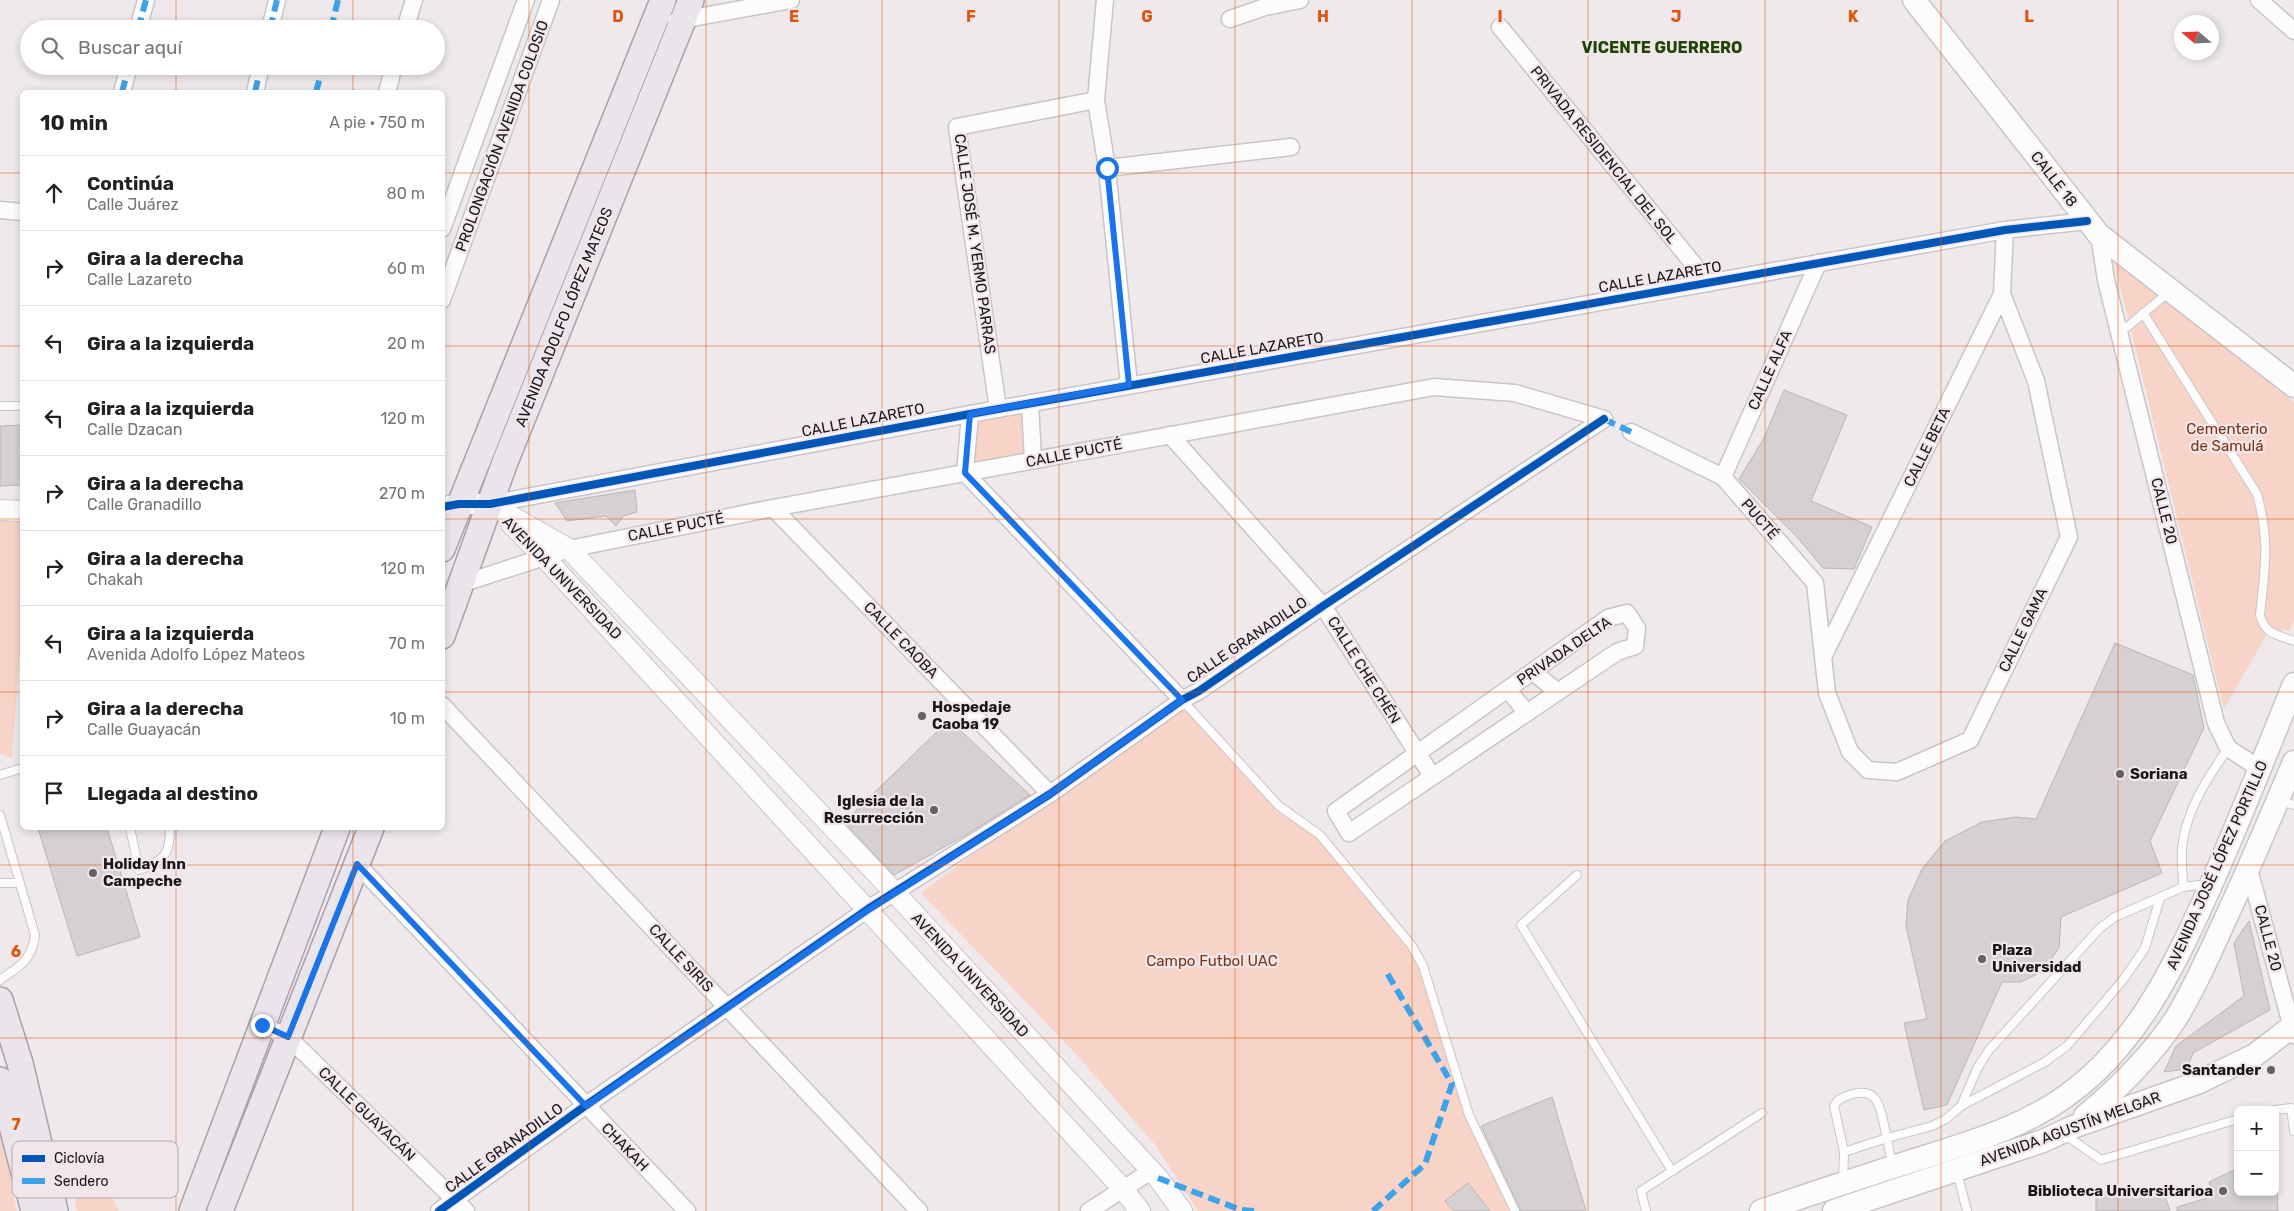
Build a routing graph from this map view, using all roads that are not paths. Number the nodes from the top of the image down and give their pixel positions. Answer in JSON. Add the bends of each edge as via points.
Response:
{"nodes":[{"id":1,"x":146,"y":0,"type":"edge"},
{"id":2,"x":277,"y":0,"type":"edge"},
{"id":3,"x":414,"y":0,"type":"edge"},
{"id":4,"x":526,"y":0,"type":"edge"},
{"id":5,"x":551,"y":0,"type":"edge"},
{"id":6,"x":663,"y":0,"type":"edge"},
{"id":7,"x":791,"y":0,"type":"edge"},
{"id":8,"x":1105,"y":0,"type":"edge"},
{"id":9,"x":1300,"y":0,"type":"edge"},
{"id":10,"x":1914,"y":0,"type":"edge"},
{"id":11,"x":2259,"y":0,"type":"edge"},
{"id":12,"x":1264,"y":4,"type":"edge"},
{"id":13,"x":688,"y":9,"type":"edge"},
{"id":14,"x":1230,"y":19,"type":"dead end"},
{"id":15,"x":140,"y":20,"type":"edge"},
{"id":16,"x":272,"y":20,"type":"edge"},
{"id":17,"x":408,"y":20,"type":"edge"},
{"id":18,"x":1500,"y":27,"type":"dead end"},
{"id":19,"x":652,"y":28,"type":"junction"},
{"id":20,"x":2294,"y":32,"type":"edge"},
{"id":21,"x":127,"y":75,"type":"edge"},
{"id":22,"x":259,"y":75,"type":"edge"},
{"id":23,"x":392,"y":75,"type":"edge"},
{"id":24,"x":123,"y":90,"type":"edge"},
{"id":25,"x":255,"y":90,"type":"edge"},
{"id":26,"x":388,"y":90,"type":"edge"},
{"id":27,"x":1096,"y":100,"type":"junction"},
{"id":28,"x":1291,"y":147,"type":"dead end"},
{"id":29,"x":1107,"y":168,"type":"junction"},
{"id":30,"x":0,"y":210,"type":"edge"},
{"id":31,"x":20,"y":212,"type":"edge"},
{"id":32,"x":445,"y":220,"type":"edge"},
{"id":33,"x":2093,"y":228,"type":"junction"},
{"id":34,"x":2005,"y":230,"type":"junction"},
{"id":35,"x":1818,"y":264,"type":"junction"},
{"id":36,"x":1709,"y":282,"type":"junction"},
{"id":37,"x":2172,"y":290,"type":"junction"},
{"id":38,"x":445,"y":292,"type":"edge"},
{"id":39,"x":2002,"y":294,"type":"junction"},
{"id":40,"x":2143,"y":314,"type":"junction"},
{"id":41,"x":2120,"y":333,"type":"junction"},
{"id":42,"x":1129,"y":385,"type":"junction"},
{"id":43,"x":2294,"y":386,"type":"edge"},
{"id":44,"x":1030,"y":403,"type":"junction"},
{"id":45,"x":0,"y":406,"type":"edge"},
{"id":46,"x":20,"y":406,"type":"edge"},
{"id":47,"x":998,"y":409,"type":"junction"},
{"id":48,"x":970,"y":414,"type":"junction"},
{"id":49,"x":1604,"y":419,"type":"joint"},
{"id":50,"x":1631,"y":432,"type":"dead end"},
{"id":51,"x":1170,"y":435,"type":"junction"},
{"id":52,"x":1033,"y":460,"type":"junction"},
{"id":53,"x":965,"y":473,"type":"junction"},
{"id":54,"x":1723,"y":477,"type":"junction"},
{"id":55,"x":490,"y":504,"type":"junction"},
{"id":56,"x":451,"y":506,"type":"edge"},
{"id":57,"x":773,"y":508,"type":"junction"},
{"id":58,"x":0,"y":510,"type":"edge"},
{"id":59,"x":20,"y":511,"type":"edge"},
{"id":60,"x":445,"y":534,"type":"edge"},
{"id":61,"x":569,"y":549,"type":"junction"},
{"id":62,"x":544,"y":557,"type":"junction"},
{"id":63,"x":461,"y":584,"type":"junction"},
{"id":64,"x":1323,"y":606,"type":"junction"},
{"id":65,"x":445,"y":628,"type":"edge"},
{"id":66,"x":2294,"y":641,"type":"edge"},
{"id":67,"x":1823,"y":657,"type":"junction"},
{"id":68,"x":1533,"y":672,"type":"junction"},
{"id":69,"x":2294,"y":684,"type":"edge"},
{"id":70,"x":1508,"y":690,"type":"junction"},
{"id":71,"x":1558,"y":692,"type":"junction"},
{"id":72,"x":1182,"y":700,"type":"junction"},
{"id":73,"x":445,"y":708,"type":"edge"},
{"id":74,"x":1527,"y":713,"type":"junction"},
{"id":75,"x":2228,"y":748,"type":"junction"},
{"id":76,"x":1418,"y":755,"type":"junction"},
{"id":77,"x":2294,"y":762,"type":"edge"},
{"id":78,"x":20,"y":769,"type":"edge"},
{"id":79,"x":2260,"y":769,"type":"junction"},
{"id":80,"x":0,"y":775,"type":"edge"},
{"id":81,"x":1432,"y":776,"type":"junction"},
{"id":82,"x":1050,"y":794,"type":"junction"},
{"id":83,"x":2286,"y":803,"type":"edge"},
{"id":84,"x":0,"y":815,"type":"edge"},
{"id":85,"x":2237,"y":827,"type":"junction"},
{"id":86,"x":130,"y":830,"type":"edge"},
{"id":87,"x":170,"y":830,"type":"edge"},
{"id":88,"x":336,"y":830,"type":"edge"},
{"id":89,"x":370,"y":830,"type":"edge"},
{"id":90,"x":357,"y":864,"type":"junction"},
{"id":91,"x":2249,"y":868,"type":"junction"},
{"id":92,"x":1577,"y":874,"type":"dead end"},
{"id":93,"x":0,"y":883,"type":"edge"},
{"id":94,"x":20,"y":883,"type":"junction"},
{"id":95,"x":2211,"y":884,"type":"junction"},
{"id":96,"x":2184,"y":887,"type":"junction"},
{"id":97,"x":896,"y":894,"type":"junction"},
{"id":98,"x":2160,"y":898,"type":"junction"},
{"id":99,"x":868,"y":910,"type":"junction"},
{"id":100,"x":0,"y":980,"type":"edge"},
{"id":101,"x":0,"y":1000,"type":"edge"},
{"id":102,"x":728,"y":1007,"type":"junction"},
{"id":103,"x":262,"y":1025,"type":"junction"},
{"id":104,"x":2293,"y":1029,"type":"edge"},
{"id":105,"x":288,"y":1037,"type":"junction"},
{"id":106,"x":0,"y":1080,"type":"edge"},
{"id":107,"x":586,"y":1106,"type":"junction"},
{"id":108,"x":1961,"y":1106,"type":"junction"},
{"id":109,"x":2279,"y":1110,"type":"edge"},
{"id":110,"x":1762,"y":1113,"type":"dead end"},
{"id":111,"x":2035,"y":1116,"type":"joint"},
{"id":112,"x":2234,"y":1120,"type":"edge"},
{"id":113,"x":2068,"y":1130,"type":"junction"},
{"id":114,"x":2294,"y":1131,"type":"edge"},
{"id":115,"x":1887,"y":1138,"type":"junction"},
{"id":116,"x":16,"y":1141,"type":"edge"},
{"id":117,"x":38,"y":1141,"type":"edge"},
{"id":118,"x":1844,"y":1152,"type":"junction"},
{"id":119,"x":1893,"y":1167,"type":"junction"},
{"id":120,"x":1957,"y":1170,"type":"junction"},
{"id":121,"x":1151,"y":1171,"type":"junction"},
{"id":122,"x":1672,"y":1171,"type":"junction"},
{"id":123,"x":1842,"y":1183,"type":"junction"},
{"id":124,"x":1123,"y":1189,"type":"junction"},
{"id":125,"x":31,"y":1198,"type":"edge"},
{"id":126,"x":52,"y":1198,"type":"edge"},
{"id":127,"x":461,"y":1206,"type":"edge"},
{"id":128,"x":34,"y":1211,"type":"edge"},
{"id":129,"x":55,"y":1211,"type":"edge"},
{"id":130,"x":192,"y":1211,"type":"edge"},
{"id":131,"x":220,"y":1211,"type":"edge"},
{"id":132,"x":439,"y":1211,"type":"edge"},
{"id":133,"x":687,"y":1211,"type":"edge"},
{"id":134,"x":919,"y":1211,"type":"edge"},
{"id":135,"x":1089,"y":1211,"type":"edge"},
{"id":136,"x":1140,"y":1211,"type":"edge"},
{"id":137,"x":1182,"y":1211,"type":"edge"},
{"id":138,"x":1515,"y":1211,"type":"edge"},
{"id":139,"x":1646,"y":1211,"type":"edge"},
{"id":140,"x":1761,"y":1211,"type":"edge"},
{"id":141,"x":1834,"y":1211,"type":"edge"},
{"id":142,"x":1967,"y":1211,"type":"edge"}],
"edges":[{"from":1,"to":15,"type":"street"},
{"from":2,"to":16,"type":"street"},
{"from":3,"to":17,"type":"street"},
{"from":4,"to":32,"type":"street"},
{"from":5,"to":38,"type":"street","name":"PROLONGACIÓN AVENIDA COLOSIO"},
{"from":6,"to":19,"type":"main road","name":"AVENIDA ADOLFO LÓPEZ MATEOS"},
{"from":7,"to":13,"type":"street"},
{"from":8,"to":27,"type":"street"},
{"from":9,"to":12,"type":"street"},
{"from":10,"to":33,"type":"main road","name":"CALLE 18"},
{"from":11,"to":20,"type":"street"},
{"from":12,"to":14,"type":"street"},
{"from":13,"to":19,"type":"street"},
{"from":13,"to":55,"type":"main road","name":"AVENIDA ADOLFO LÓPEZ MATEOS"},
{"from":18,"to":36,"type":"street","name":"PRIVADA RESIDENCIAL DEL SOL"},
{"from":19,"to":56,"type":"main road","name":"AVENIDA ADOLFO LÓPEZ MATEOS"},
{"from":21,"to":24,"type":"street"},
{"from":22,"to":25,"type":"street"},
{"from":23,"to":26,"type":"street"},
{"from":27,"to":29,"type":"street"},
{"from":27,"to":47,"type":"street","name":"CALLE JOSÉ M. YERMO PARRAS","via":[[957,127]]},
{"from":28,"to":29,"type":"street"},
{"from":29,"to":42,"type":"street"},
{"from":30,"to":31,"type":"street"},
{"from":33,"to":34,"type":"street","name":"CALLE LAZARETO"},
{"from":33,"to":37,"type":"main road","name":"CALLE 18"},
{"from":33,"to":41,"type":"street","name":"CALLE 20"},
{"from":34,"to":35,"type":"street","name":"CALLE LAZARETO"},
{"from":34,"to":39,"type":"street","name":"CALLE BETA"},
{"from":35,"to":36,"type":"street","name":"CALLE LAZARETO"},
{"from":35,"to":54,"type":"street","name":"CALLE ALFA"},
{"from":36,"to":42,"type":"street","name":"CALLE LAZARETO"},
{"from":37,"to":40,"type":"lane"},
{"from":37,"to":43,"type":"main road","name":"CALLE 18"},
{"from":39,"to":67,"type":"street","name":"CALLE BETA"},
{"from":39,"to":67,"type":"street","name":"CALLE GAMA","via":[[2036,381],[2069,537],[1970,740],[1897,772],[1868,770],[1850,752],[1827,693]]},
{"from":40,"to":41,"type":"lane"},
{"from":40,"to":66,"type":"lane","via":[[2257,494],[2267,553],[2260,615],[2262,624],[2268,632]]},
{"from":41,"to":75,"type":"street","name":"CALLE 20","via":[[2216,722]]},
{"from":42,"to":44,"type":"street","name":"CALLE LAZARETO"},
{"from":44,"to":47,"type":"street","name":"CALLE LAZARETO"},
{"from":44,"to":52,"type":"street"},
{"from":45,"to":46,"type":"lane"},
{"from":47,"to":48,"type":"street","name":"CALLE LAZARETO"},
{"from":48,"to":53,"type":"street"},
{"from":48,"to":55,"type":"street","name":"CALLE LAZARETO"},
{"from":49,"to":51,"type":"street","name":"CALLE PUCTÉ","via":[[1515,394],[1434,387]]},
{"from":49,"to":64,"type":"street","name":"CALLE GRANADILLO"},
{"from":50,"to":54,"type":"street","name":"PUCTÉ"},
{"from":51,"to":52,"type":"street","name":"CALLE PUCTÉ"},
{"from":51,"to":64,"type":"street","name":"CALLE CHE CHÉN"},
{"from":52,"to":53,"type":"street","name":"CALLE PUCTÉ"},
{"from":53,"to":57,"type":"street","name":"CALLE PUCTÉ"},
{"from":53,"to":72,"type":"street"},
{"from":54,"to":67,"type":"street","name":"PUCTÉ","via":[[1815,583]]},
{"from":55,"to":56,"type":"street","name":"CALLE LAZARETO"},
{"from":55,"to":61,"type":"street","name":"AVENIDA UNIVERSIDAD"},
{"from":55,"to":62,"type":"street","name":"AVENIDA UNIVERSIDAD"},
{"from":55,"to":63,"type":"main road","name":"AVENIDA ADOLFO LÓPEZ MATEOS"},
{"from":56,"to":60,"type":"main road","name":"AVENIDA ADOLFO LÓPEZ MATEOS"},
{"from":57,"to":61,"type":"street","name":"CALLE PUCTÉ"},
{"from":57,"to":82,"type":"street","name":"CALLE CAOBA"},
{"from":58,"to":59,"type":"street"},
{"from":61,"to":62,"type":"street","name":"CALLE PUCTÉ"},
{"from":61,"to":97,"type":"street","name":"AVENIDA UNIVERSIDAD"},
{"from":62,"to":63,"type":"street","name":"CALLE PUCTÉ"},
{"from":62,"to":99,"type":"street","name":"AVENIDA UNIVERSIDAD"},
{"from":63,"to":65,"type":"main road","name":"AVENIDA ADOLFO LÓPEZ MATEOS"},
{"from":64,"to":72,"type":"street","name":"CALLE GRANADILLO"},
{"from":64,"to":76,"type":"street","name":"CALLE CHE CHÉN"},
{"from":68,"to":70,"type":"street","name":"PRIVADA DELTA"},
{"from":68,"to":71,"type":"street"},
{"from":68,"to":71,"type":"street","name":"PRIVADA DELTA","via":[[1608,618],[1627,613],[1637,628],[1635,646],[1617,652]]},
{"from":69,"to":79,"type":"main road","name":"AVENIDA JOSÉ LÓPEZ PORTILLO"},
{"from":70,"to":74,"type":"street"},
{"from":70,"to":76,"type":"street","name":"PRIVADA DELTA"},
{"from":71,"to":74,"type":"street","name":"PRIVADA DELTA"},
{"from":72,"to":82,"type":"street","name":"CALLE GRANADILLO"},
{"from":72,"to":138,"type":"lane","via":[[1280,806],[1320,835],[1412,946],[1423,966],[1470,1115]]},
{"from":73,"to":102,"type":"street","name":"CALLE SIRIS"},
{"from":74,"to":81,"type":"street","name":"PRIVADA DELTA"},
{"from":75,"to":79,"type":"street"},
{"from":75,"to":96,"type":"lane","via":[[2199,792],[2188,821],[2182,849]]},
{"from":76,"to":81,"type":"street","name":"CALLE CHE CHÉN"},
{"from":76,"to":81,"type":"street","name":"PRIVADA DELTA","via":[[1336,811],[1349,832]]},
{"from":77,"to":83,"type":"main road","name":"AVENIDA JOSÉ LÓPEZ PORTILLO"},
{"from":78,"to":80,"type":"lane"},
{"from":79,"to":85,"type":"main road","name":"AVENIDA JOSÉ LÓPEZ PORTILLO"},
{"from":82,"to":97,"type":"street","name":"CALLE GRANADILLO"},
{"from":83,"to":91,"type":"main road","name":"AVENIDA JOSÉ LÓPEZ PORTILLO"},
{"from":84,"to":94,"type":"lane"},
{"from":85,"to":91,"type":"main road"},
{"from":85,"to":95,"type":"main road","name":"AVENIDA JOSÉ LÓPEZ PORTILLO"},
{"from":86,"to":87,"type":"lane","via":[[139,870],[164,856],[170,844]]},
{"from":88,"to":103,"type":"main road"},
{"from":89,"to":90,"type":"main road"},
{"from":90,"to":105,"type":"main road"},
{"from":90,"to":107,"type":"street","name":"CHAKAH"},
{"from":91,"to":104,"type":"street","name":"CALLE 20"},
{"from":91,"to":113,"type":"main road","name":"AVENIDA JOSÉ LÓPEZ PORTILLO","via":[[2202,972],[2174,1020],[2118,1089]]},
{"from":92,"to":122,"type":"lane","via":[[1521,925]]},
{"from":93,"to":94,"type":"lane"},
{"from":94,"to":100,"type":"lane","via":[[36,935],[34,950],[24,963]]},
{"from":95,"to":96,"type":"lane"},
{"from":95,"to":111,"type":"main road","name":"AVENIDA JOSÉ LÓPEZ PORTILLO","via":[[2176,962],[2153,1002],[2123,1042],[2097,1070]]},
{"from":96,"to":98,"type":"lane"},
{"from":97,"to":99,"type":"street","name":"CALLE GRANADILLO"},
{"from":97,"to":121,"type":"street","name":"AVENIDA UNIVERSIDAD"},
{"from":98,"to":108,"type":"lane","via":[[2133,907],[2100,928],[1989,1050]]},
{"from":98,"to":108,"type":"lane","via":[[2145,948],[2074,1039],[2045,1062]]},
{"from":99,"to":102,"type":"street","name":"CALLE GRANADILLO"},
{"from":99,"to":124,"type":"street","name":"AVENIDA UNIVERSIDAD"},
{"from":101,"to":117,"type":"main road","via":[[20,1063]]},
{"from":102,"to":107,"type":"street","name":"CALLE GRANADILLO"},
{"from":102,"to":134,"type":"street","name":"CALLE SIRIS"},
{"from":103,"to":105,"type":"street","name":"CALLE GUAYACÁN"},
{"from":103,"to":130,"type":"main road"},
{"from":104,"to":113,"type":"main road","name":"AVENIDA AGUSTÍN MELGAR","via":[[2255,1055],[2197,1083]]},
{"from":105,"to":127,"type":"street","name":"CALLE GUAYACÁN"},
{"from":105,"to":131,"type":"main road"},
{"from":106,"to":116,"type":"main road"},
{"from":107,"to":127,"type":"street","name":"CALLE GRANADILLO"},
{"from":107,"to":133,"type":"street","name":"CHAKAH"},
{"from":108,"to":115,"type":"lane","via":[[1932,1126]]},
{"from":109,"to":114,"type":"lane","via":[[2291,1108]]},
{"from":110,"to":122,"type":"lane"},
{"from":111,"to":119,"type":"main road","name":"AVENIDA AGUSTÍN MELGAR"},
{"from":112,"to":113,"type":"lane","via":[[2101,1160]]},
{"from":113,"to":120,"type":"main road","name":"AVENIDA AGUSTÍN MELGAR"},
{"from":115,"to":118,"type":"lane"},
{"from":115,"to":118,"type":"lane","via":[[1874,1095],[1861,1092],[1843,1097],[1834,1106]]},
{"from":115,"to":119,"type":"lane"},
{"from":118,"to":123,"type":"lane"},
{"from":119,"to":123,"type":"main road","name":"AVENIDA AGUSTÍN MELGAR"},
{"from":120,"to":141,"type":"main road","name":"AVENIDA AGUSTÍN MELGAR"},
{"from":120,"to":142,"type":"lane"},
{"from":121,"to":124,"type":"street"},
{"from":121,"to":137,"type":"street","name":"AVENIDA UNIVERSIDAD"},
{"from":122,"to":139,"type":"lane","via":[[1641,1191]]},
{"from":123,"to":140,"type":"main road","name":"AVENIDA AGUSTÍN MELGAR"},
{"from":124,"to":135,"type":"street"},
{"from":124,"to":136,"type":"street","name":"AVENIDA UNIVERSIDAD"},
{"from":125,"to":128,"type":"main road"},
{"from":126,"to":129,"type":"main road"},
{"from":127,"to":132,"type":"street","name":"CALLE GRANADILLO"}]}
